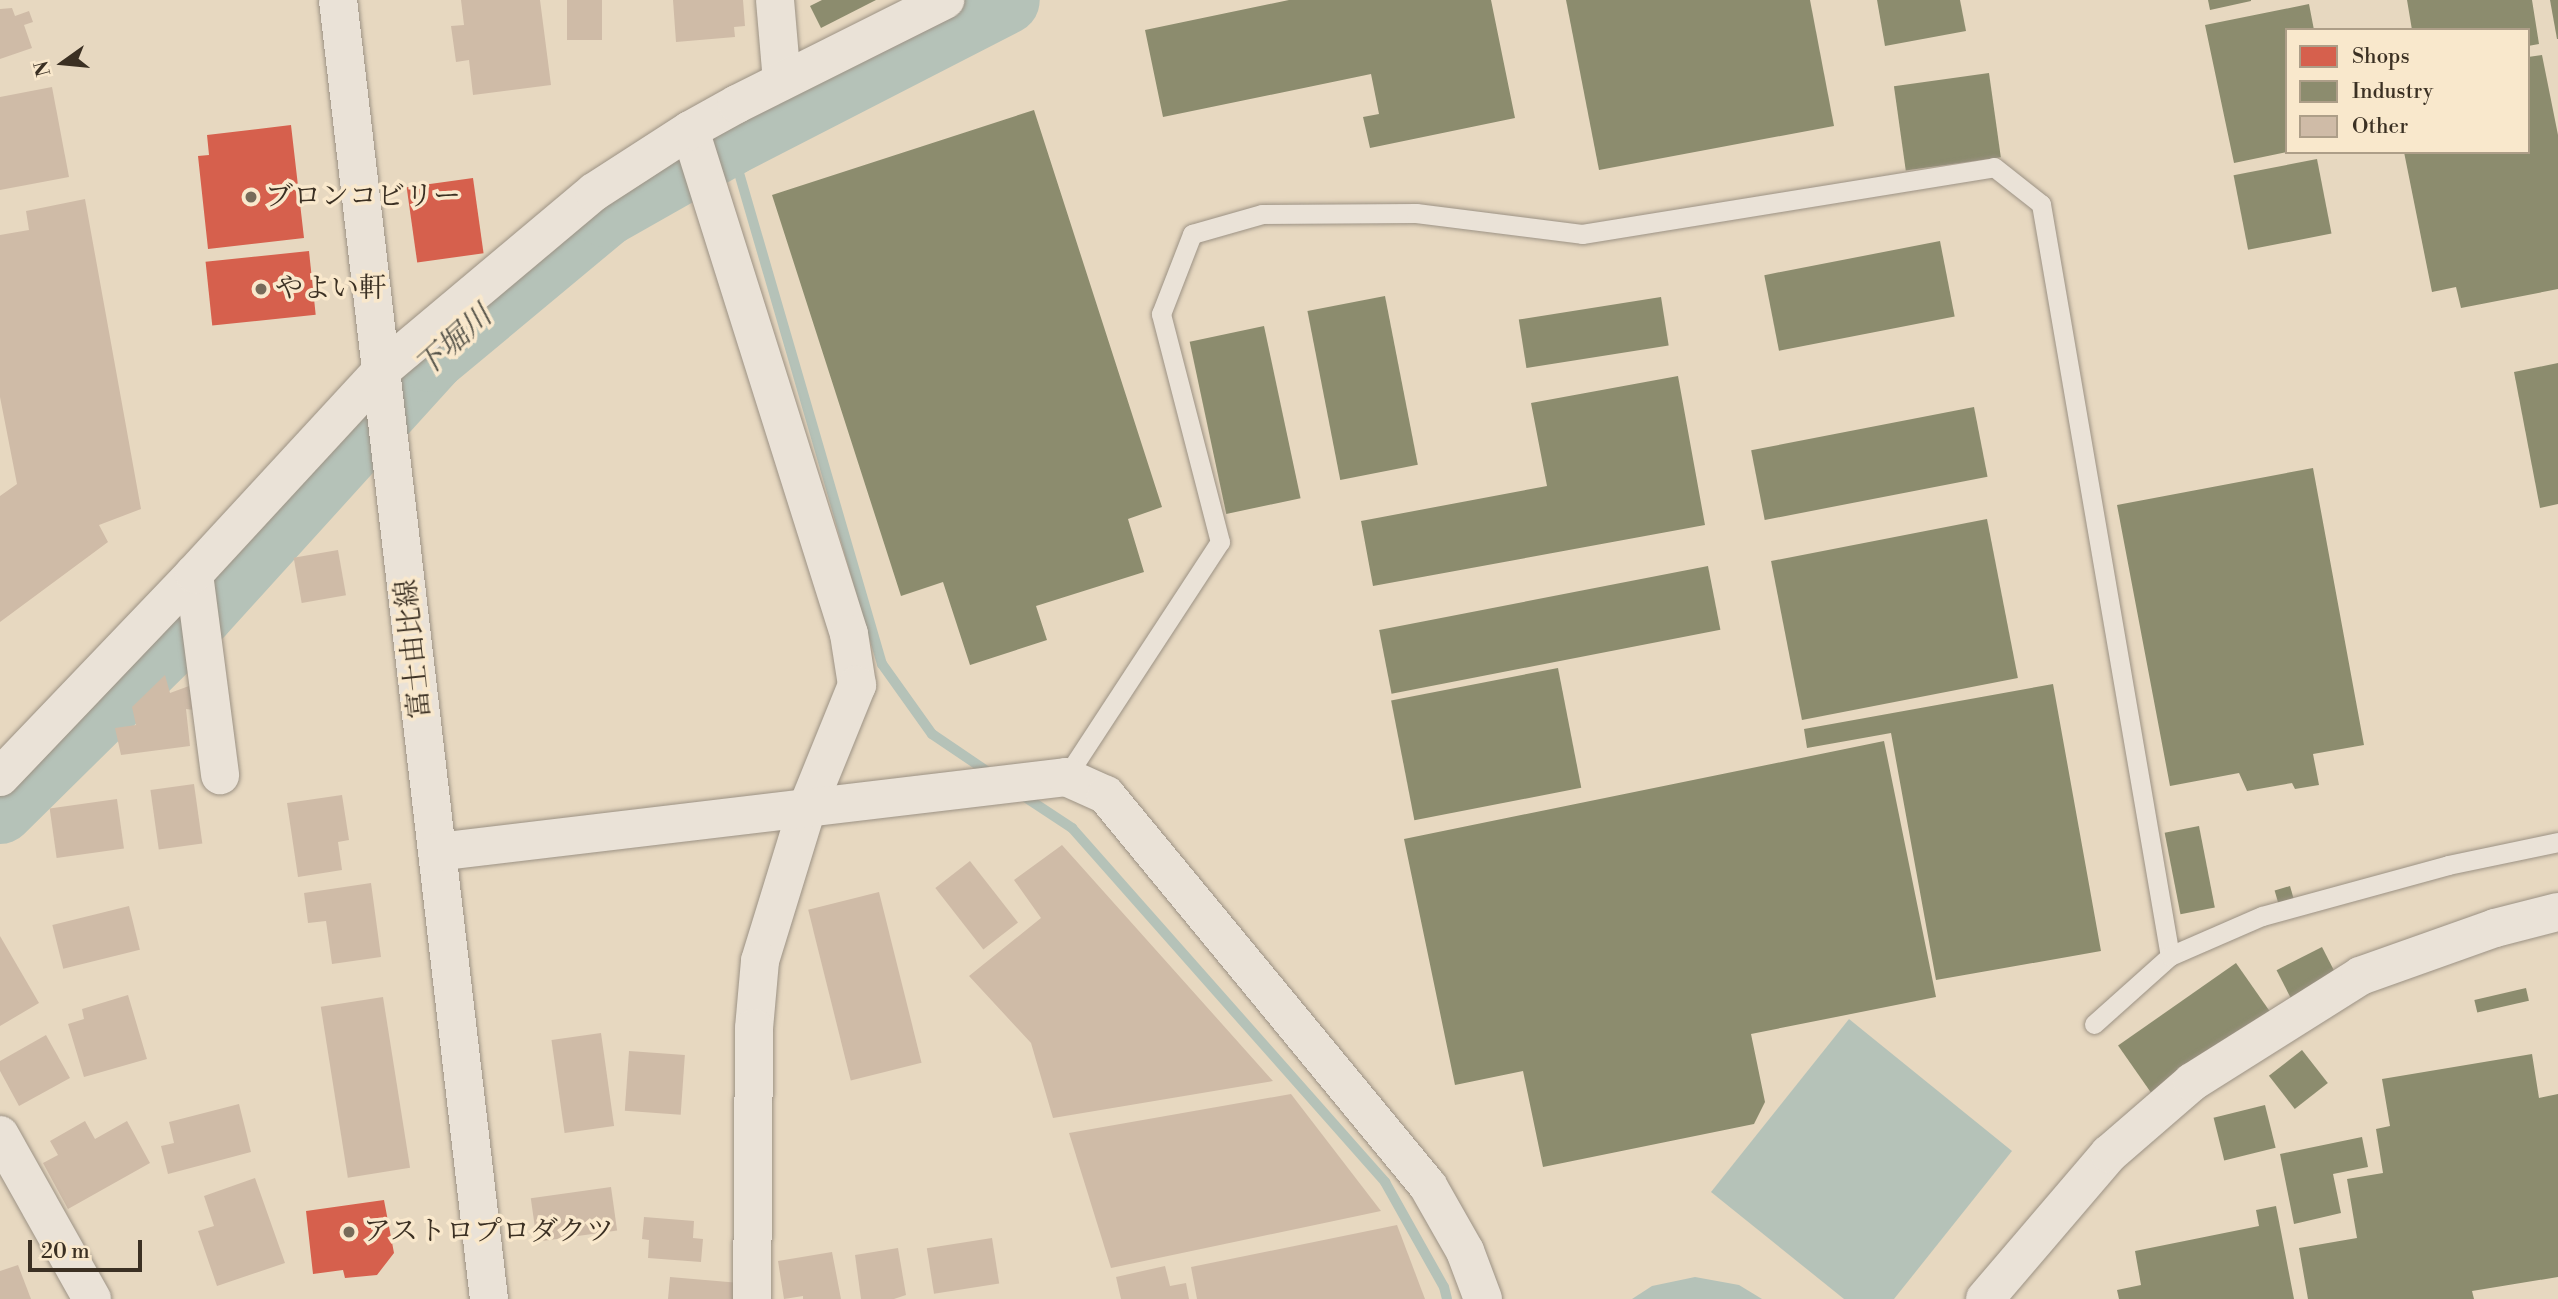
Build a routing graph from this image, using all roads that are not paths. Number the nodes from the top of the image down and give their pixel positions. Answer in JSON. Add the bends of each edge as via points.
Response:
{"nodes":[{"id":1,"x":338,"y":0,"type":"edge"},
{"id":2,"x":775,"y":0,"type":"edge"},
{"id":3,"x":946,"y":0,"type":"edge"},
{"id":4,"x":782,"y":81,"type":"junction"},
{"id":5,"x":690,"y":130,"type":"junction"},
{"id":6,"x":383,"y":369,"type":"junction"},
{"id":7,"x":194,"y":574,"type":"junction"},
{"id":8,"x":220,"y":775,"type":"dead end"},
{"id":9,"x":0,"y":777,"type":"edge"},
{"id":10,"x":1052,"y":778,"type":"junction"},
{"id":11,"x":807,"y":808,"type":"junction"},
{"id":12,"x":2558,"y":842,"type":"edge"},
{"id":13,"x":437,"y":852,"type":"junction"},
{"id":14,"x":2558,"y":912,"type":"edge"},
{"id":15,"x":2170,"y":956,"type":"junction"},
{"id":16,"x":2094,"y":1024,"type":"dead end"},
{"id":17,"x":0,"y":1135,"type":"edge"},
{"id":18,"x":92,"y":1299,"type":"edge"},
{"id":19,"x":489,"y":1299,"type":"edge"},
{"id":20,"x":752,"y":1299,"type":"edge"},
{"id":21,"x":1483,"y":1299,"type":"edge"},
{"id":22,"x":1985,"y":1299,"type":"edge"}],
"edges":[{"from":1,"to":6,"type":"street","name":"富士由比線"},
{"from":2,"to":4,"type":"street"},
{"from":3,"to":4,"type":"street"},
{"from":4,"to":5,"type":"street"},
{"from":5,"to":6,"type":"street","via":[[594,192]]},
{"from":5,"to":11,"type":"street","via":[[849,634],[857,685]]},
{"from":6,"to":7,"type":"street"},
{"from":6,"to":13,"type":"street","name":"富士由比線"},
{"from":7,"to":8,"type":"street"},
{"from":7,"to":9,"type":"street"},
{"from":10,"to":11,"type":"street"},
{"from":10,"to":15,"type":"lane","via":[[1220,541],[1161,314],[1192,234],[1262,214],[1404,213],[1582,234],[1994,167],[2041,204]]},
{"from":10,"to":21,"type":"street","via":[[1107,795],[1428,1186],[1465,1251]]},
{"from":11,"to":13,"type":"street"},
{"from":11,"to":20,"type":"street","via":[[761,961],[754,1028]]},
{"from":12,"to":15,"type":"lane","via":[[2448,864],[2262,916]]},
{"from":13,"to":19,"type":"street","name":"富士由比線"},
{"from":14,"to":22,"type":"street","via":[[2495,928],[2360,976],[2192,1082],[2109,1154]]},
{"from":15,"to":16,"type":"lane"},
{"from":17,"to":18,"type":"street"}]}
